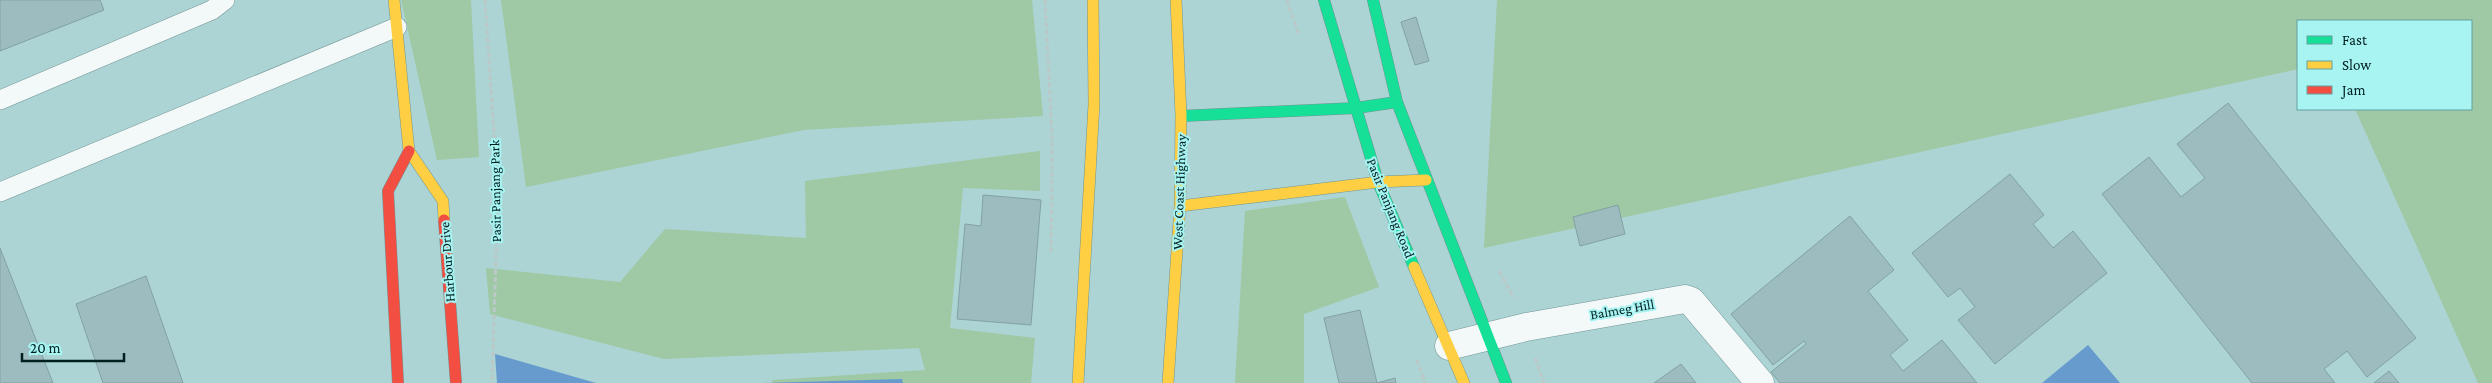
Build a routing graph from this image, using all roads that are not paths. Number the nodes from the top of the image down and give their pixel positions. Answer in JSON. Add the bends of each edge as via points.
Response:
{"nodes":[{"id":1,"x":224,"y":0,"type":"edge"},
{"id":2,"x":394,"y":0,"type":"edge"},
{"id":3,"x":1093,"y":0,"type":"edge"},
{"id":4,"x":1176,"y":0,"type":"edge"},
{"id":5,"x":1324,"y":0,"type":"edge"},
{"id":6,"x":1373,"y":0,"type":"edge"},
{"id":7,"x":397,"y":27,"type":"junction"},
{"id":8,"x":0,"y":100,"type":"edge"},
{"id":9,"x":1397,"y":102,"type":"junction"},
{"id":10,"x":1356,"y":108,"type":"junction"},
{"id":11,"x":1181,"y":116,"type":"junction"},
{"id":12,"x":409,"y":151,"type":"junction"},
{"id":13,"x":1426,"y":180,"type":"junction"},
{"id":14,"x":1378,"y":182,"type":"junction"},
{"id":15,"x":0,"y":192,"type":"edge"},
{"id":16,"x":1180,"y":206,"type":"junction"},
{"id":17,"x":1487,"y":338,"type":"junction"},
{"id":18,"x":1449,"y":346,"type":"junction"},
{"id":19,"x":398,"y":383,"type":"edge"},
{"id":20,"x":456,"y":383,"type":"edge"},
{"id":21,"x":1078,"y":383,"type":"edge"},
{"id":22,"x":1168,"y":383,"type":"edge"},
{"id":23,"x":1464,"y":383,"type":"edge"},
{"id":24,"x":1506,"y":383,"type":"edge"},
{"id":25,"x":1760,"y":383,"type":"edge"}],
"edges":[{"from":1,"to":8,"type":"lane","via":[[212,10]]},
{"from":2,"to":7,"type":"main road","name":"Harbour Drive"},
{"from":3,"to":21,"type":"main road","via":[[1094,104]]},
{"from":4,"to":11,"type":"main road","name":"West Coast Highway"},
{"from":5,"to":10,"type":"main road","name":"Pasir Panjang Road"},
{"from":6,"to":9,"type":"main road"},
{"from":7,"to":12,"type":"main road","name":"Harbour Drive"},
{"from":7,"to":15,"type":"lane"},
{"from":9,"to":10,"type":"main road"},
{"from":9,"to":13,"type":"main road"},
{"from":10,"to":11,"type":"main road"},
{"from":10,"to":14,"type":"main road","name":"Pasir Panjang Road"},
{"from":11,"to":16,"type":"main road","name":"West Coast Highway"},
{"from":12,"to":19,"type":"main road","via":[[388,192]]},
{"from":12,"to":20,"type":"main road","name":"Harbour Drive","via":[[443,201]]},
{"from":13,"to":14,"type":"main road"},
{"from":13,"to":17,"type":"main road"},
{"from":14,"to":16,"type":"main road"},
{"from":14,"to":18,"type":"main road","name":"Pasir Panjang Road"},
{"from":16,"to":22,"type":"main road","name":"West Coast Highway"},
{"from":17,"to":18,"type":"street","name":"Balmeg Hill"},
{"from":17,"to":24,"type":"main road"},
{"from":17,"to":25,"type":"street","name":"Balmeg Hill","via":[[1526,327],[1685,299],[1691,301]]},
{"from":18,"to":23,"type":"main road","name":"Pasir Panjang Road"}]}
